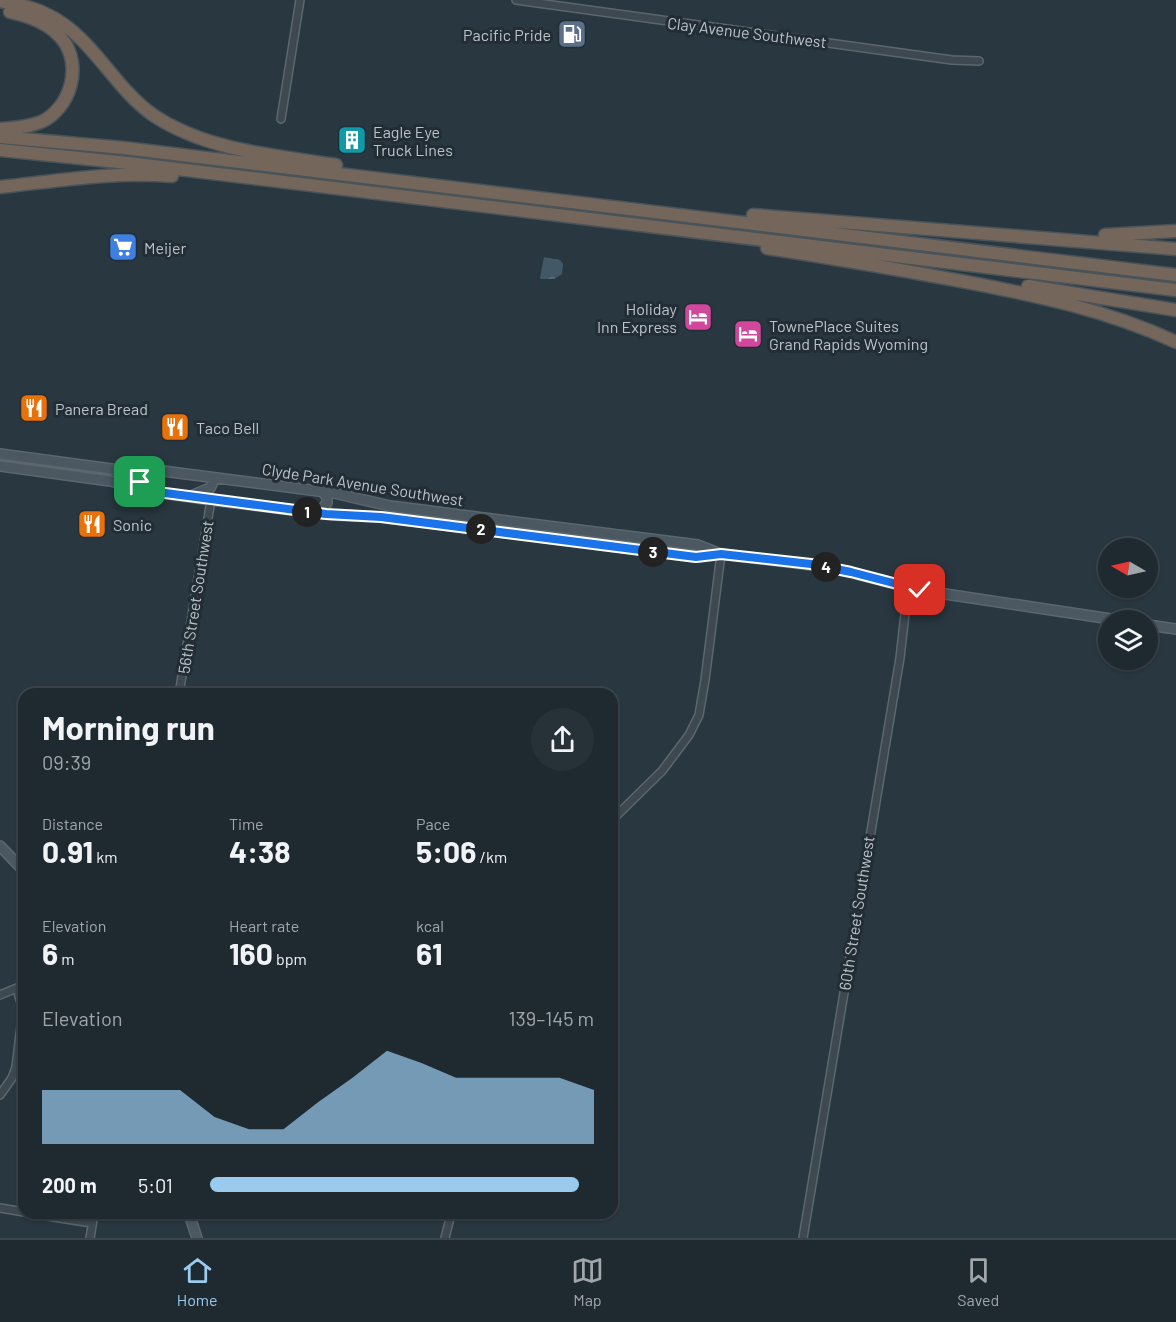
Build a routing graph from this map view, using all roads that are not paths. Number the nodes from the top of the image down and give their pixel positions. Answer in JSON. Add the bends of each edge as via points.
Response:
{"nodes":[{"id":1,"x":300,"y":0,"type":"edge"},
{"id":2,"x":516,"y":0,"type":"edge"},
{"id":3,"x":0,"y":1,"type":"edge"},
{"id":4,"x":0,"y":10,"type":"edge"},
{"id":5,"x":979,"y":61,"type":"dead end"},
{"id":6,"x":281,"y":119,"type":"dead end"},
{"id":7,"x":0,"y":129,"type":"edge"},
{"id":8,"x":0,"y":137,"type":"edge"},
{"id":9,"x":0,"y":150,"type":"edge"},
{"id":10,"x":282,"y":182,"type":"junction"},
{"id":11,"x":0,"y":187,"type":"edge"},
{"id":12,"x":452,"y":187,"type":"junction"},
{"id":13,"x":601,"y":205,"type":"junction"},
{"id":14,"x":523,"y":211,"type":"junction"},
{"id":15,"x":1176,"y":231,"type":"edge"},
{"id":16,"x":994,"y":234,"type":"junction"},
{"id":17,"x":1176,"y":249,"type":"edge"},
{"id":18,"x":896,"y":268,"type":"junction"},
{"id":19,"x":1176,"y":275,"type":"edge"},
{"id":20,"x":1176,"y":290,"type":"edge"},
{"id":21,"x":1176,"y":310,"type":"edge"},
{"id":22,"x":1176,"y":342,"type":"edge"},
{"id":23,"x":0,"y":454,"type":"edge"},
{"id":24,"x":0,"y":466,"type":"edge"},
{"id":25,"x":163,"y":471,"type":"junction"},
{"id":26,"x":215,"y":478,"type":"junction"},
{"id":27,"x":142,"y":489,"type":"junction"},
{"id":28,"x":323,"y":492,"type":"junction"},
{"id":29,"x":189,"y":496,"type":"junction"},
{"id":30,"x":211,"y":500,"type":"junction"},
{"id":31,"x":426,"y":510,"type":"junction"},
{"id":32,"x":310,"y":512,"type":"junction"},
{"id":33,"x":409,"y":520,"type":"junction"},
{"id":34,"x":721,"y":554,"type":"junction"},
{"id":35,"x":908,"y":587,"type":"junction"},
{"id":36,"x":1098,"y":617,"type":"edge"},
{"id":37,"x":1158,"y":626,"type":"edge"},
{"id":38,"x":1176,"y":629,"type":"edge"},
{"id":39,"x":180,"y":688,"type":"edge"},
{"id":40,"x":618,"y":814,"type":"edge"},
{"id":41,"x":0,"y":846,"type":"edge"},
{"id":42,"x":18,"y":865,"type":"edge"},
{"id":43,"x":16,"y":990,"type":"joint"},
{"id":44,"x":0,"y":994,"type":"edge"},
{"id":45,"x":18,"y":996,"type":"edge"},
{"id":46,"x":18,"y":1051,"type":"edge"},
{"id":47,"x":0,"y":1095,"type":"edge"},
{"id":48,"x":0,"y":1208,"type":"edge"},
{"id":49,"x":18,"y":1211,"type":"edge"},
{"id":50,"x":66,"y":1219,"type":"edge"},
{"id":51,"x":93,"y":1219,"type":"edge"},
{"id":52,"x":191,"y":1219,"type":"edge"},
{"id":53,"x":450,"y":1219,"type":"edge"},
{"id":54,"x":92,"y":1223,"type":"junction"},
{"id":55,"x":90,"y":1238,"type":"edge"},
{"id":56,"x":197,"y":1238,"type":"edge"},
{"id":57,"x":445,"y":1238,"type":"edge"},
{"id":58,"x":803,"y":1238,"type":"edge"}],
"edges":[{"from":1,"to":6,"type":"street"},
{"from":2,"to":5,"type":"street","name":"Clay Avenue Southwest"},
{"from":3,"to":12,"type":"highway","via":[[36,10],[64,24],[137,101],[158,118],[198,138],[233,148]]},
{"from":4,"to":7,"type":"highway","via":[[35,19],[54,31],[68,48],[72,69],[66,97],[51,115],[33,124]]},
{"from":8,"to":12,"type":"highway"},
{"from":9,"to":10,"type":"highway"},
{"from":10,"to":11,"type":"highway","via":[[134,174]]},
{"from":10,"to":14,"type":"highway"},
{"from":12,"to":13,"type":"highway"},
{"from":13,"to":16,"type":"highway"},
{"from":13,"to":19,"type":"highway"},
{"from":14,"to":18,"type":"highway","via":[[596,226]]},
{"from":14,"to":20,"type":"highway"},
{"from":15,"to":16,"type":"highway","via":[[1133,235]]},
{"from":16,"to":17,"type":"highway"},
{"from":18,"to":21,"type":"highway"},
{"from":18,"to":22,"type":"highway","via":[[1066,302]]},
{"from":23,"to":25,"type":"main road","name":"Clyde Park Avenue Southwest","via":[[114,469]]},
{"from":24,"to":27,"type":"main road","name":"Clyde Park Avenue Southwest"},
{"from":25,"to":26,"type":"main road","name":"Clyde Park Avenue Southwest"},
{"from":25,"to":27,"type":"main road","via":[[142,476]]},
{"from":26,"to":28,"type":"main road","name":"Clyde Park Avenue Southwest"},
{"from":26,"to":29,"type":"main road","via":[[208,489]]},
{"from":27,"to":29,"type":"main road","name":"Clyde Park Avenue Southwest"},
{"from":28,"to":31,"type":"main road","name":"Clyde Park Avenue Southwest"},
{"from":28,"to":32,"type":"main road","via":[[325,506]]},
{"from":29,"to":30,"type":"main road","name":"Clyde Park Avenue Southwest"},
{"from":30,"to":32,"type":"main road","name":"Clyde Park Avenue Southwest"},
{"from":30,"to":39,"type":"street","name":"56th Street Southwest"},
{"from":31,"to":33,"type":"main road","via":[[422,517]]},
{"from":31,"to":34,"type":"main road","name":"Clyde Park Avenue Southwest","via":[[698,545]]},
{"from":32,"to":33,"type":"main road","name":"Clyde Park Avenue Southwest"},
{"from":33,"to":34,"type":"main road","name":"Clyde Park Avenue Southwest","via":[[696,557]]},
{"from":34,"to":35,"type":"main road","name":"Clyde Park Avenue Southwest","via":[[829,567]]},
{"from":34,"to":40,"type":"street","via":[[699,714],[669,762]]},
{"from":35,"to":36,"type":"main road","name":"Clyde Park Avenue Southwest"},
{"from":35,"to":58,"type":"street","name":"60th Street Southwest","via":[[900,658]]},
{"from":37,"to":38,"type":"main road"},
{"from":41,"to":42,"type":"main road"},
{"from":43,"to":44,"type":"street"},
{"from":43,"to":45,"type":"street"},
{"from":46,"to":47,"type":"street","via":[[12,1078]]},
{"from":48,"to":49,"type":"street"},
{"from":50,"to":54,"type":"street"},
{"from":51,"to":54,"type":"street"},
{"from":52,"to":56,"type":"main road"},
{"from":53,"to":57,"type":"street"},
{"from":54,"to":55,"type":"street"}]}
